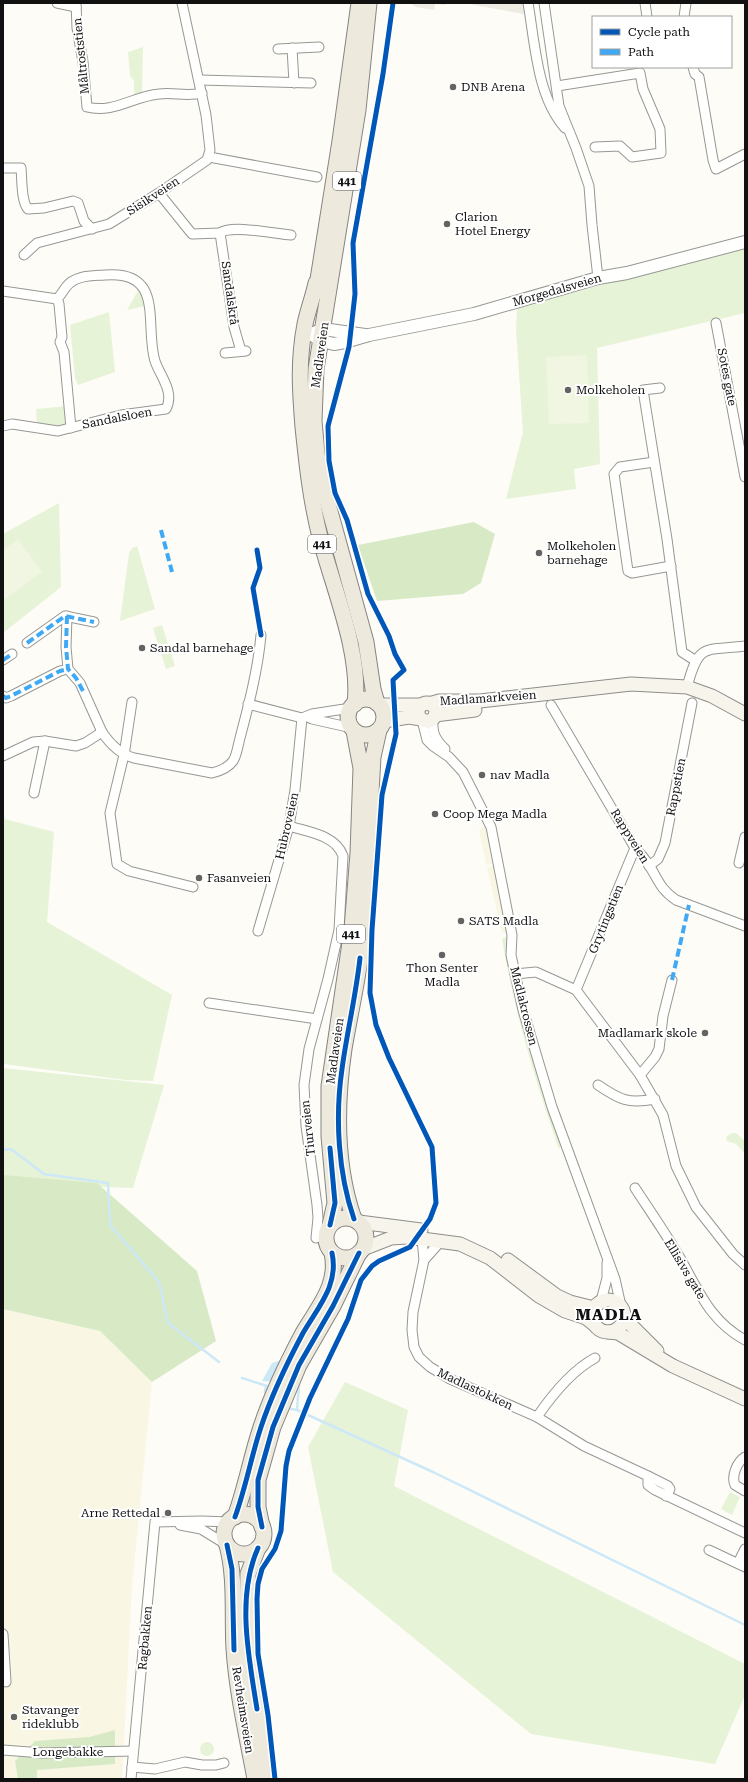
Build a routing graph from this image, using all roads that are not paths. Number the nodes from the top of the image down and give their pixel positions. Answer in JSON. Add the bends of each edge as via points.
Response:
{"nodes":[{"id":1,"x":57,"y":3,"type":"edge"},
{"id":2,"x":182,"y":3,"type":"edge"},
{"id":3,"x":358,"y":3,"type":"edge"},
{"id":4,"x":369,"y":3,"type":"edge"},
{"id":5,"x":528,"y":3,"type":"edge"},
{"id":6,"x":544,"y":3,"type":"edge"},
{"id":7,"x":645,"y":3,"type":"edge"},
{"id":8,"x":686,"y":3,"type":"edge"},
{"id":9,"x":76,"y":5,"type":"edge"},
{"id":10,"x":647,"y":16,"type":"edge"},
{"id":11,"x":684,"y":16,"type":"edge"},
{"id":12,"x":319,"y":47,"type":"dead end"},
{"id":13,"x":292,"y":48,"type":"junction"},
{"id":14,"x":278,"y":49,"type":"dead end"},
{"id":15,"x":693,"y":68,"type":"edge"},
{"id":16,"x":200,"y":80,"type":"junction"},
{"id":17,"x":294,"y":83,"type":"junction"},
{"id":18,"x":311,"y":83,"type":"dead end"},
{"id":19,"x":557,"y":86,"type":"junction"},
{"id":20,"x":202,"y":93,"type":"junction"},
{"id":21,"x":569,"y":132,"type":"junction"},
{"id":22,"x":595,"y":147,"type":"dead end"},
{"id":23,"x":745,"y":154,"type":"edge"},
{"id":24,"x":209,"y":157,"type":"junction"},
{"id":25,"x":3,"y":168,"type":"edge"},
{"id":26,"x":317,"y":177,"type":"dead end"},
{"id":27,"x":159,"y":193,"type":"junction"},
{"id":28,"x":92,"y":229,"type":"junction"},
{"id":29,"x":220,"y":233,"type":"junction"},
{"id":30,"x":291,"y":236,"type":"dead end"},
{"id":31,"x":745,"y":242,"type":"edge"},
{"id":32,"x":24,"y":256,"type":"dead end"},
{"id":33,"x":598,"y":278,"type":"junction"},
{"id":34,"x":316,"y":283,"type":"junction"},
{"id":35,"x":3,"y":291,"type":"edge"},
{"id":36,"x":57,"y":299,"type":"junction"},
{"id":37,"x":716,"y":323,"type":"dead end"},
{"id":38,"x":318,"y":335,"type":"junction"},
{"id":39,"x":225,"y":353,"type":"dead end"},
{"id":40,"x":660,"y":388,"type":"dead end"},
{"id":41,"x":303,"y":424,"type":"junction"},
{"id":42,"x":3,"y":426,"type":"edge"},
{"id":43,"x":71,"y":428,"type":"junction"},
{"id":44,"x":654,"y":462,"type":"junction"},
{"id":45,"x":745,"y":477,"type":"edge"},
{"id":46,"x":671,"y":566,"type":"junction"},
{"id":47,"x":67,"y":616,"type":"junction"},
{"id":48,"x":94,"y":622,"type":"dead end"},
{"id":49,"x":261,"y":635,"type":"dead end"},
{"id":50,"x":27,"y":643,"type":"dead end"},
{"id":51,"x":745,"y":646,"type":"edge"},
{"id":52,"x":12,"y":654,"type":"dead end"},
{"id":53,"x":3,"y":660,"type":"edge"},
{"id":54,"x":696,"y":662,"type":"junction"},
{"id":55,"x":68,"y":669,"type":"junction"},
{"id":56,"x":687,"y":687,"type":"junction"},
{"id":57,"x":3,"y":696,"type":"edge"},
{"id":58,"x":549,"y":700,"type":"junction"},
{"id":59,"x":132,"y":702,"type":"dead end"},
{"id":60,"x":692,"y":703,"type":"dead end"},
{"id":61,"x":248,"y":704,"type":"junction"},
{"id":62,"x":379,"y":704,"type":"junction"},
{"id":63,"x":353,"y":706,"type":"junction"},
{"id":64,"x":427,"y":713,"type":"junction"},
{"id":65,"x":745,"y":714,"type":"edge"},
{"id":66,"x":305,"y":717,"type":"junction"},
{"id":67,"x":382,"y":725,"type":"junction"},
{"id":68,"x":353,"y":729,"type":"junction"},
{"id":69,"x":102,"y":732,"type":"junction"},
{"id":70,"x":45,"y":740,"type":"junction"},
{"id":71,"x":124,"y":755,"type":"junction"},
{"id":72,"x":3,"y":756,"type":"edge"},
{"id":73,"x":34,"y":793,"type":"dead end"},
{"id":74,"x":289,"y":826,"type":"junction"},
{"id":75,"x":745,"y":837,"type":"edge"},
{"id":76,"x":636,"y":848,"type":"junction"},
{"id":77,"x":739,"y":863,"type":"dead end"},
{"id":78,"x":649,"y":866,"type":"junction"},
{"id":79,"x":193,"y":888,"type":"dead end"},
{"id":80,"x":745,"y":926,"type":"edge"},
{"id":81,"x":258,"y":931,"type":"dead end"},
{"id":82,"x":515,"y":974,"type":"junction"},
{"id":83,"x":672,"y":980,"type":"dead end"},
{"id":84,"x":576,"y":990,"type":"junction"},
{"id":85,"x":209,"y":1003,"type":"dead end"},
{"id":86,"x":317,"y":1019,"type":"junction"},
{"id":87,"x":640,"y":1075,"type":"junction"},
{"id":88,"x":598,"y":1085,"type":"dead end"},
{"id":89,"x":655,"y":1099,"type":"junction"},
{"id":90,"x":635,"y":1188,"type":"dead end"},
{"id":91,"x":357,"y":1221,"type":"junction"},
{"id":92,"x":330,"y":1225,"type":"junction"},
{"id":93,"x":316,"y":1238,"type":"dead end"},
{"id":94,"x":422,"y":1239,"type":"junction"},
{"id":95,"x":441,"y":1241,"type":"junction"},
{"id":96,"x":361,"y":1251,"type":"junction"},
{"id":97,"x":332,"y":1253,"type":"junction"},
{"id":98,"x":607,"y":1258,"type":"junction"},
{"id":99,"x":424,"y":1260,"type":"junction"},
{"id":100,"x":745,"y":1264,"type":"edge"},
{"id":101,"x":597,"y":1305,"type":"junction"},
{"id":102,"x":622,"y":1309,"type":"junction"},
{"id":103,"x":319,"y":1319,"type":"junction"},
{"id":104,"x":596,"y":1326,"type":"junction"},
{"id":105,"x":609,"y":1332,"type":"junction"},
{"id":106,"x":745,"y":1340,"type":"edge"},
{"id":107,"x":595,"y":1358,"type":"dead end"},
{"id":108,"x":672,"y":1366,"type":"junction"},
{"id":109,"x":745,"y":1399,"type":"edge"},
{"id":110,"x":537,"y":1417,"type":"junction"},
{"id":111,"x":261,"y":1444,"type":"junction"},
{"id":112,"x":745,"y":1457,"type":"edge"},
{"id":113,"x":745,"y":1491,"type":"edge"},
{"id":114,"x":232,"y":1519,"type":"junction"},
{"id":115,"x":169,"y":1523,"type":"junction"},
{"id":116,"x":262,"y":1527,"type":"junction"},
{"id":117,"x":745,"y":1533,"type":"edge"},
{"id":118,"x":227,"y":1545,"type":"junction"},
{"id":119,"x":258,"y":1548,"type":"junction"},
{"id":120,"x":745,"y":1549,"type":"edge"},
{"id":121,"x":710,"y":1550,"type":"dead end"},
{"id":122,"x":742,"y":1565,"type":"edge"},
{"id":123,"x":3,"y":1634,"type":"edge"},
{"id":124,"x":6,"y":1682,"type":"dead end"},
{"id":125,"x":3,"y":1750,"type":"edge"},
{"id":126,"x":133,"y":1751,"type":"junction"},
{"id":127,"x":224,"y":1763,"type":"dead end"},
{"id":128,"x":132,"y":1767,"type":"junction"},
{"id":129,"x":131,"y":1779,"type":"edge"},
{"id":130,"x":255,"y":1779,"type":"edge"},
{"id":131,"x":266,"y":1779,"type":"edge"}],
"edges":[{"from":1,"to":9,"type":"street"},
{"from":2,"to":16,"type":"street"},
{"from":3,"to":34,"type":"main road","name":"Madlaveien","number":"441","via":[[340,141]]},
{"from":4,"to":38,"type":"main road","name":"Madlaveien","number":"441","via":[[358,110]]},
{"from":5,"to":21,"type":"street","via":[[540,77],[557,120]]},
{"from":6,"to":19,"type":"street"},
{"from":7,"to":10,"type":"street"},
{"from":8,"to":11,"type":"street"},
{"from":9,"to":20,"type":"street","name":"Måltroststien","via":[[87,107],[109,108],[159,94],[190,96]]},
{"from":12,"to":13,"type":"street"},
{"from":13,"to":14,"type":"street"},
{"from":13,"to":17,"type":"street"},
{"from":15,"to":23,"type":"street","via":[[699,77],[716,169]]},
{"from":16,"to":17,"type":"street"},
{"from":16,"to":20,"type":"street"},
{"from":17,"to":18,"type":"street"},
{"from":19,"to":21,"type":"street","via":[[559,106]]},
{"from":19,"to":22,"type":"street","via":[[640,73],[643,89],[660,129],[661,153],[632,157],[620,146]]},
{"from":20,"to":24,"type":"street","via":[[209,134]]},
{"from":21,"to":33,"type":"street","via":[[589,186]]},
{"from":24,"to":26,"type":"street"},
{"from":24,"to":27,"type":"street","name":"Sisikveien","via":[[205,163]]},
{"from":25,"to":28,"type":"street","via":[[21,168],[25,206],[28,209],[73,201],[78,203],[84,221]]},
{"from":27,"to":28,"type":"street","name":"Sisikveien","via":[[109,224]]},
{"from":27,"to":29,"type":"street","via":[[192,234]]},
{"from":28,"to":32,"type":"street","name":"Sisikveien","via":[[37,243]]},
{"from":29,"to":30,"type":"street","via":[[224,230],[248,230]]},
{"from":29,"to":39,"type":"street","name":"Sandalskrå","via":[[234,327],[244,351]]},
{"from":31,"to":33,"type":"street","name":"Morgedalsveien","via":[[627,273]]},
{"from":33,"to":38,"type":"street","name":"Morgedalsveien","via":[[474,314],[334,344]]},
{"from":34,"to":38,"type":"main road","name":"Madlaveien","number":"441"},
{"from":34,"to":41,"type":"main road","name":"Madlaveien","number":"441","via":[[306,324],[301,362],[300,396]]},
{"from":35,"to":36,"type":"street"},
{"from":36,"to":43,"type":"street","name":"Sandalsloen"},
{"from":36,"to":43,"type":"street","name":"Sandalsloen","via":[[66,286],[84,277],[121,275],[139,284],[150,303],[155,360],[167,386],[169,402],[166,409]]},
{"from":37,"to":45,"type":"street","name":"Sotes gate"},
{"from":38,"to":41,"type":"main road","name":"Madlaveien","number":"441","via":[[306,369]]},
{"from":38,"to":62,"type":"main road","name":"Madlaveien","number":"441","via":[[314,421],[320,470],[329,512],[366,642],[373,689]]},
{"from":40,"to":44,"type":"street","via":[[642,390]]},
{"from":41,"to":63,"type":"main road","name":"Madlaveien","number":"441","via":[[314,510],[354,661],[356,689]]},
{"from":42,"to":43,"type":"street","name":"Sandalsloen","via":[[12,424],[58,431]]},
{"from":44,"to":46,"type":"street"},
{"from":44,"to":46,"type":"street","via":[[620,467],[614,474],[628,571],[632,573]]},
{"from":46,"to":54,"type":"street","via":[[682,652]]},
{"from":47,"to":48,"type":"street"},
{"from":47,"to":50,"type":"street"},
{"from":47,"to":55,"type":"street"},
{"from":49,"to":61,"type":"street"},
{"from":51,"to":54,"type":"street","via":[[706,650]]},
{"from":52,"to":53,"type":"street"},
{"from":54,"to":56,"type":"street"},
{"from":55,"to":57,"type":"street","via":[[11,696]]},
{"from":55,"to":69,"type":"street","via":[[80,683]]},
{"from":56,"to":58,"type":"main road","name":"Madlamarkveien","via":[[631,684]]},
{"from":56,"to":65,"type":"main road","name":"Madlamarkveien","via":[[712,696]]},
{"from":58,"to":64,"type":"main road","name":"Madlamarkveien","via":[[535,694],[480,702],[439,701]]},
{"from":58,"to":76,"type":"street","name":"Rappveien"},
{"from":59,"to":71,"type":"street"},
{"from":60,"to":78,"type":"street","name":"Rappstien","via":[[665,843],[658,859]]},
{"from":61,"to":66,"type":"street"},
{"from":61,"to":71,"type":"street","via":[[234,760],[218,772],[198,771]]},
{"from":62,"to":63,"type":"main road","via":[[373,700],[363,699]]},
{"from":62,"to":64,"type":"main road","name":"Madlamarkveien"},
{"from":62,"to":67,"type":"main road","number":"441","via":[[384,711]]},
{"from":63,"to":66,"type":"street"},
{"from":63,"to":68,"type":"main road","number":"441","via":[[348,719]]},
{"from":64,"to":67,"type":"main road","name":"Madlamarkveien"},
{"from":64,"to":82,"type":"street","name":"Madlakrossen","via":[[427,740],[463,772],[491,827],[512,935],[511,949]]},
{"from":66,"to":68,"type":"street"},
{"from":66,"to":74,"type":"street","name":"Hubroveien"},
{"from":67,"to":68,"type":"main road","via":[[370,735],[359,734]]},
{"from":67,"to":91,"type":"main road","name":"Madlaveien","number":"441","via":[[373,757],[360,958],[340,1092],[341,1163],[347,1196]]},
{"from":68,"to":92,"type":"main road","name":"Madlaveien","number":"441","via":[[361,768],[359,829],[352,929],[329,1086],[329,1136],[335,1203]]},
{"from":69,"to":70,"type":"street","via":[[76,746]]},
{"from":69,"to":71,"type":"street"},
{"from":70,"to":72,"type":"street","via":[[33,742]]},
{"from":70,"to":73,"type":"street"},
{"from":71,"to":79,"type":"street","via":[[110,813],[118,864],[129,871]]},
{"from":74,"to":81,"type":"street","name":"Hubroveien"},
{"from":74,"to":86,"type":"street","name":"Tiurveien","via":[[332,841],[341,848],[343,856],[339,930]]},
{"from":75,"to":77,"type":"street"},
{"from":76,"to":78,"type":"street","name":"Rappveien"},
{"from":76,"to":84,"type":"street","name":"Grytingstien"},
{"from":78,"to":80,"type":"street","name":"Rappveien","via":[[656,880],[676,900]]},
{"from":82,"to":84,"type":"street","via":[[536,972]]},
{"from":82,"to":98,"type":"street","name":"Madlakrossen","via":[[552,1107]]},
{"from":83,"to":87,"type":"street","via":[[663,1016],[659,1049]]},
{"from":84,"to":87,"type":"street"},
{"from":85,"to":86,"type":"street"},
{"from":86,"to":93,"type":"street","name":"Tiurveien","via":[[304,1084],[306,1126],[317,1205]]},
{"from":87,"to":89,"type":"street"},
{"from":88,"to":89,"type":"street","via":[[628,1101]]},
{"from":89,"to":100,"type":"street","via":[[664,1115],[676,1166],[696,1207],[733,1254]]},
{"from":90,"to":106,"type":"street","name":"Ellisivs gate","via":[[712,1313],[723,1325]]},
{"from":91,"to":92,"type":"main road","via":[[349,1217],[338,1218]]},
{"from":91,"to":96,"type":"main road","number":"441","via":[[365,1232],[365,1243]]},
{"from":91,"to":101,"type":"main road","via":[[472,1239],[498,1253],[557,1296],[570,1302]]},
{"from":92,"to":97,"type":"main road","number":"441","via":[[325,1236]]},
{"from":94,"to":95,"type":"main road"},
{"from":94,"to":96,"type":"main road","via":[[391,1238]]},
{"from":94,"to":99,"type":"street","name":"Madlastokken"},
{"from":95,"to":99,"type":"street","name":"Madlastokken"},
{"from":95,"to":104,"type":"main road","via":[[460,1244],[490,1258],[539,1296],[565,1311],[586,1318]]},
{"from":96,"to":97,"type":"main road","via":[[348,1258]]},
{"from":96,"to":103,"type":"main road","number":"441","via":[[333,1306]]},
{"from":97,"to":103,"type":"main road","number":"441","via":[[332,1280]]},
{"from":98,"to":101,"type":"street","name":"Madlakrossen","via":[[607,1278]]},
{"from":98,"to":102,"type":"street","name":"Madlakrossen","via":[[615,1278]]},
{"from":99,"to":110,"type":"street","name":"Madlastokken","via":[[413,1312],[412,1330],[414,1347],[419,1357],[430,1368],[450,1379]]},
{"from":101,"to":102,"type":"main road","via":[[611,1300]]},
{"from":101,"to":104,"type":"main road","via":[[592,1318]]},
{"from":102,"to":105,"type":"main road","via":[[624,1318],[620,1326]]},
{"from":102,"to":108,"type":"main road","via":[[627,1321]]},
{"from":103,"to":111,"type":"main road","number":"441","via":[[282,1374],[271,1399]]},
{"from":104,"to":105,"type":"main road"},
{"from":105,"to":108,"type":"main road","via":[[618,1333]]},
{"from":107,"to":110,"type":"street","via":[[551,1396]]},
{"from":108,"to":109,"type":"main road"},
{"from":110,"to":117,"type":"street","name":"Madlastokken","via":[[584,1446],[648,1476],[650,1488]]},
{"from":111,"to":114,"type":"main road","number":"441"},
{"from":111,"to":116,"type":"main road","number":"441","via":[[258,1506]]},
{"from":112,"to":113,"type":"street","via":[[733,1479],[735,1485]]},
{"from":114,"to":115,"type":"street","name":"Ragbakken"},
{"from":114,"to":116,"type":"main road","via":[[249,1515]]},
{"from":114,"to":118,"type":"main road","number":"441","via":[[224,1531]]},
{"from":115,"to":118,"type":"street","name":"Ragbakken","via":[[201,1529]]},
{"from":115,"to":126,"type":"street","name":"Ragbakken","via":[[155,1522]]},
{"from":116,"to":119,"type":"main road","number":"441","via":[[262,1541]]},
{"from":118,"to":119,"type":"main road","via":[[242,1554]]},
{"from":118,"to":130,"type":"main road","name":"Revheimsveien","number":"441","via":[[232,1569],[236,1670]]},
{"from":119,"to":131,"type":"main road","name":"Revheimsveien","number":"441","via":[[248,1574],[247,1627],[250,1668]]},
{"from":120,"to":122,"type":"street"},
{"from":121,"to":122,"type":"street"},
{"from":123,"to":124,"type":"street"},
{"from":125,"to":126,"type":"street","name":"Longebakke","via":[[43,1753]]},
{"from":126,"to":128,"type":"street","name":"Ragbakken"},
{"from":127,"to":128,"type":"street","via":[[202,1765],[185,1762],[155,1769]]},
{"from":128,"to":129,"type":"street","name":"Ragbakken"}]}
